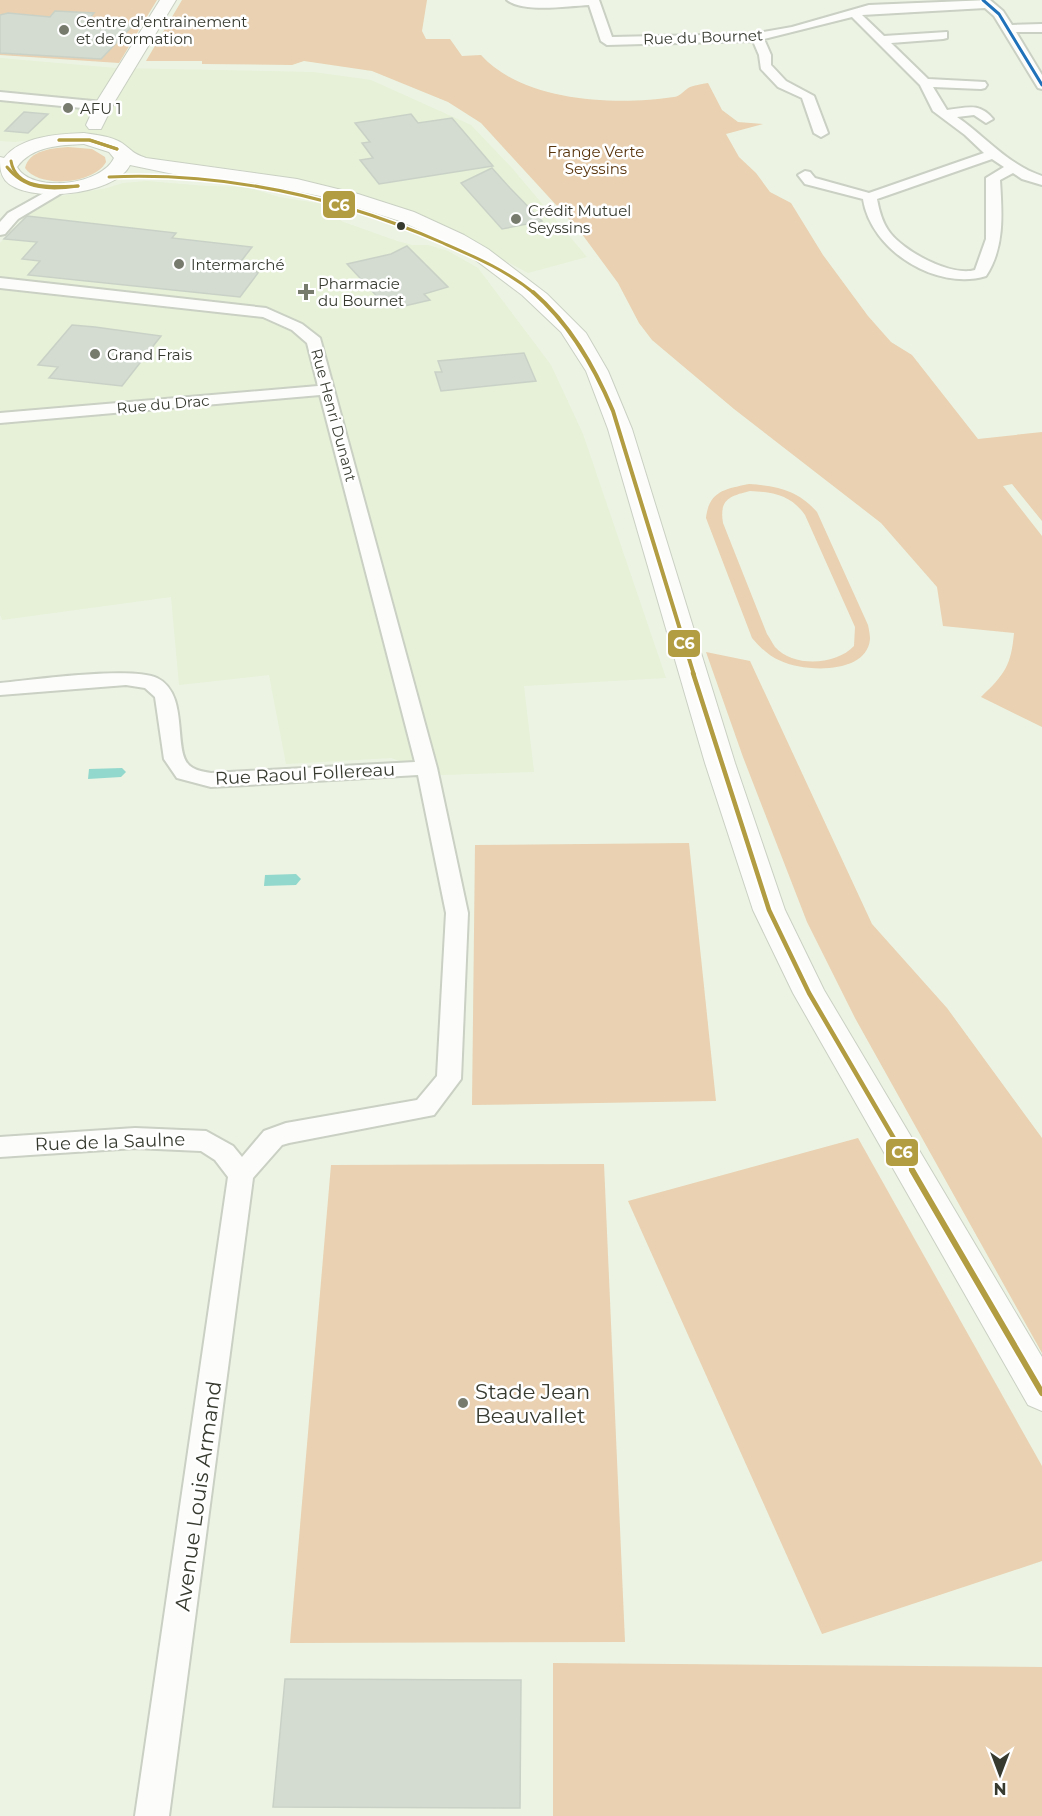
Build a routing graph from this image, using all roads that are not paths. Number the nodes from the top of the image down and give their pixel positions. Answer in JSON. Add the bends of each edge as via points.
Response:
{"nodes":[{"id":1,"x":168,"y":0,"type":"edge"},
{"id":2,"x":513,"y":0,"type":"edge"},
{"id":3,"x":855,"y":0,"type":"edge"},
{"id":4,"x":593,"y":1,"type":"edge"},
{"id":5,"x":986,"y":2,"type":"edge"},
{"id":6,"x":869,"y":9,"type":"junction"},
{"id":7,"x":855,"y":14,"type":"junction"},
{"id":8,"x":1042,"y":28,"type":"edge"},
{"id":9,"x":1010,"y":29,"type":"junction"},
{"id":10,"x":943,"y":35,"type":"dead end"},
{"id":11,"x":757,"y":37,"type":"junction"},
{"id":12,"x":882,"y":40,"type":"junction"},
{"id":13,"x":925,"y":83,"type":"junction"},
{"id":14,"x":981,"y":85,"type":"dead end"},
{"id":15,"x":1042,"y":85,"type":"edge"},
{"id":16,"x":0,"y":96,"type":"edge"},
{"id":17,"x":103,"y":106,"type":"junction"},
{"id":18,"x":944,"y":114,"type":"junction"},
{"id":19,"x":986,"y":119,"type":"dead end"},
{"id":20,"x":821,"y":133,"type":"dead end"},
{"id":21,"x":98,"y":134,"type":"junction"},
{"id":22,"x":0,"y":147,"type":"edge"},
{"id":23,"x":28,"y":147,"type":"junction"},
{"id":24,"x":993,"y":154,"type":"junction"},
{"id":25,"x":124,"y":157,"type":"junction"},
{"id":26,"x":4,"y":165,"type":"edge"},
{"id":27,"x":1013,"y":168,"type":"junction"},
{"id":28,"x":805,"y":175,"type":"dead end"},
{"id":29,"x":109,"y":177,"type":"junction"},
{"id":30,"x":1042,"y":181,"type":"edge"},
{"id":31,"x":23,"y":183,"type":"junction"},
{"id":32,"x":60,"y":188,"type":"junction"},
{"id":33,"x":870,"y":197,"type":"junction"},
{"id":34,"x":13,"y":216,"type":"junction"},
{"id":35,"x":0,"y":231,"type":"edge"},
{"id":36,"x":493,"y":265,"type":"junction"},
{"id":37,"x":0,"y":284,"type":"edge"},
{"id":38,"x":326,"y":390,"type":"junction"},
{"id":39,"x":0,"y":418,"type":"edge"},
{"id":40,"x":0,"y":689,"type":"edge"},
{"id":41,"x":427,"y":768,"type":"junction"},
{"id":42,"x":0,"y":1147,"type":"edge"},
{"id":43,"x":240,"y":1175,"type":"junction"},
{"id":44,"x":1042,"y":1393,"type":"edge"},
{"id":45,"x":153,"y":1816,"type":"edge"}],
"edges":[{"from":1,"to":17,"type":"main road"},
{"from":2,"to":4,"type":"street","name":"Rue du Bournet","via":[[542,4]]},
{"from":3,"to":6,"type":"street"},
{"from":4,"to":11,"type":"street","name":"Rue du Bournet","via":[[607,41]]},
{"from":5,"to":6,"type":"street","name":"Rue du Bournet"},
{"from":5,"to":9,"type":"street"},
{"from":6,"to":7,"type":"street","name":"Rue du Bournet"},
{"from":7,"to":11,"type":"street","name":"Rue du Bournet"},
{"from":7,"to":12,"type":"street"},
{"from":8,"to":9,"type":"street"},
{"from":9,"to":15,"type":"street"},
{"from":10,"to":12,"type":"street"},
{"from":11,"to":20,"type":"street","via":[[765,66],[782,84],[807,96]]},
{"from":12,"to":13,"type":"street"},
{"from":13,"to":14,"type":"street"},
{"from":13,"to":18,"type":"street"},
{"from":16,"to":17,"type":"street"},
{"from":17,"to":21,"type":"main road"},
{"from":18,"to":19,"type":"street","via":[[977,111]]},
{"from":18,"to":24,"type":"street"},
{"from":21,"to":23,"type":"main road"},
{"from":21,"to":25,"type":"main road"},
{"from":22,"to":23,"type":"main road"},
{"from":23,"to":26,"type":"main road"},
{"from":24,"to":27,"type":"street"},
{"from":24,"to":33,"type":"street"},
{"from":25,"to":29,"type":"main road","via":[[121,167]]},
{"from":25,"to":36,"type":"main road","via":[[151,165],[273,180],[344,196],[422,224],[479,252]]},
{"from":26,"to":31,"type":"main road","via":[[10,176]]},
{"from":27,"to":30,"type":"street"},
{"from":27,"to":33,"type":"street","via":[[993,178],[995,228],[987,263],[981,273],[973,276],[946,274],[888,240]]},
{"from":28,"to":33,"type":"street","via":[[810,181]]},
{"from":29,"to":32,"type":"main road"},
{"from":29,"to":36,"type":"main road","via":[[151,174],[200,178],[336,202],[407,227]]},
{"from":31,"to":32,"type":"main road"},
{"from":31,"to":34,"type":"street"},
{"from":32,"to":34,"type":"street"},
{"from":34,"to":35,"type":"street"},
{"from":36,"to":44,"type":"main road","via":[[530,289],[554,311],[578,339],[604,384],[769,910],[809,993]]},
{"from":37,"to":38,"type":"street","name":"Rue Henri Dunant","via":[[266,313],[297,327],[314,341]]},
{"from":38,"to":39,"type":"street","name":"Rue du Drac"},
{"from":38,"to":41,"type":"street","name":"Rue Henri Dunant"},
{"from":40,"to":41,"type":"street","name":"Rue Raoul Follereau","via":[[126,679],[152,683],[165,695],[174,759],[184,772],[210,780]]},
{"from":41,"to":43,"type":"street","name":"Rue Henri Dunant","via":[[457,913],[450,1079],[425,1108],[273,1138]]},
{"from":42,"to":43,"type":"street","name":"Rue de la Saulne","via":[[135,1138],[206,1141],[224,1153]]},
{"from":43,"to":45,"type":"street","name":"Avenue Louis Armand"}]}
